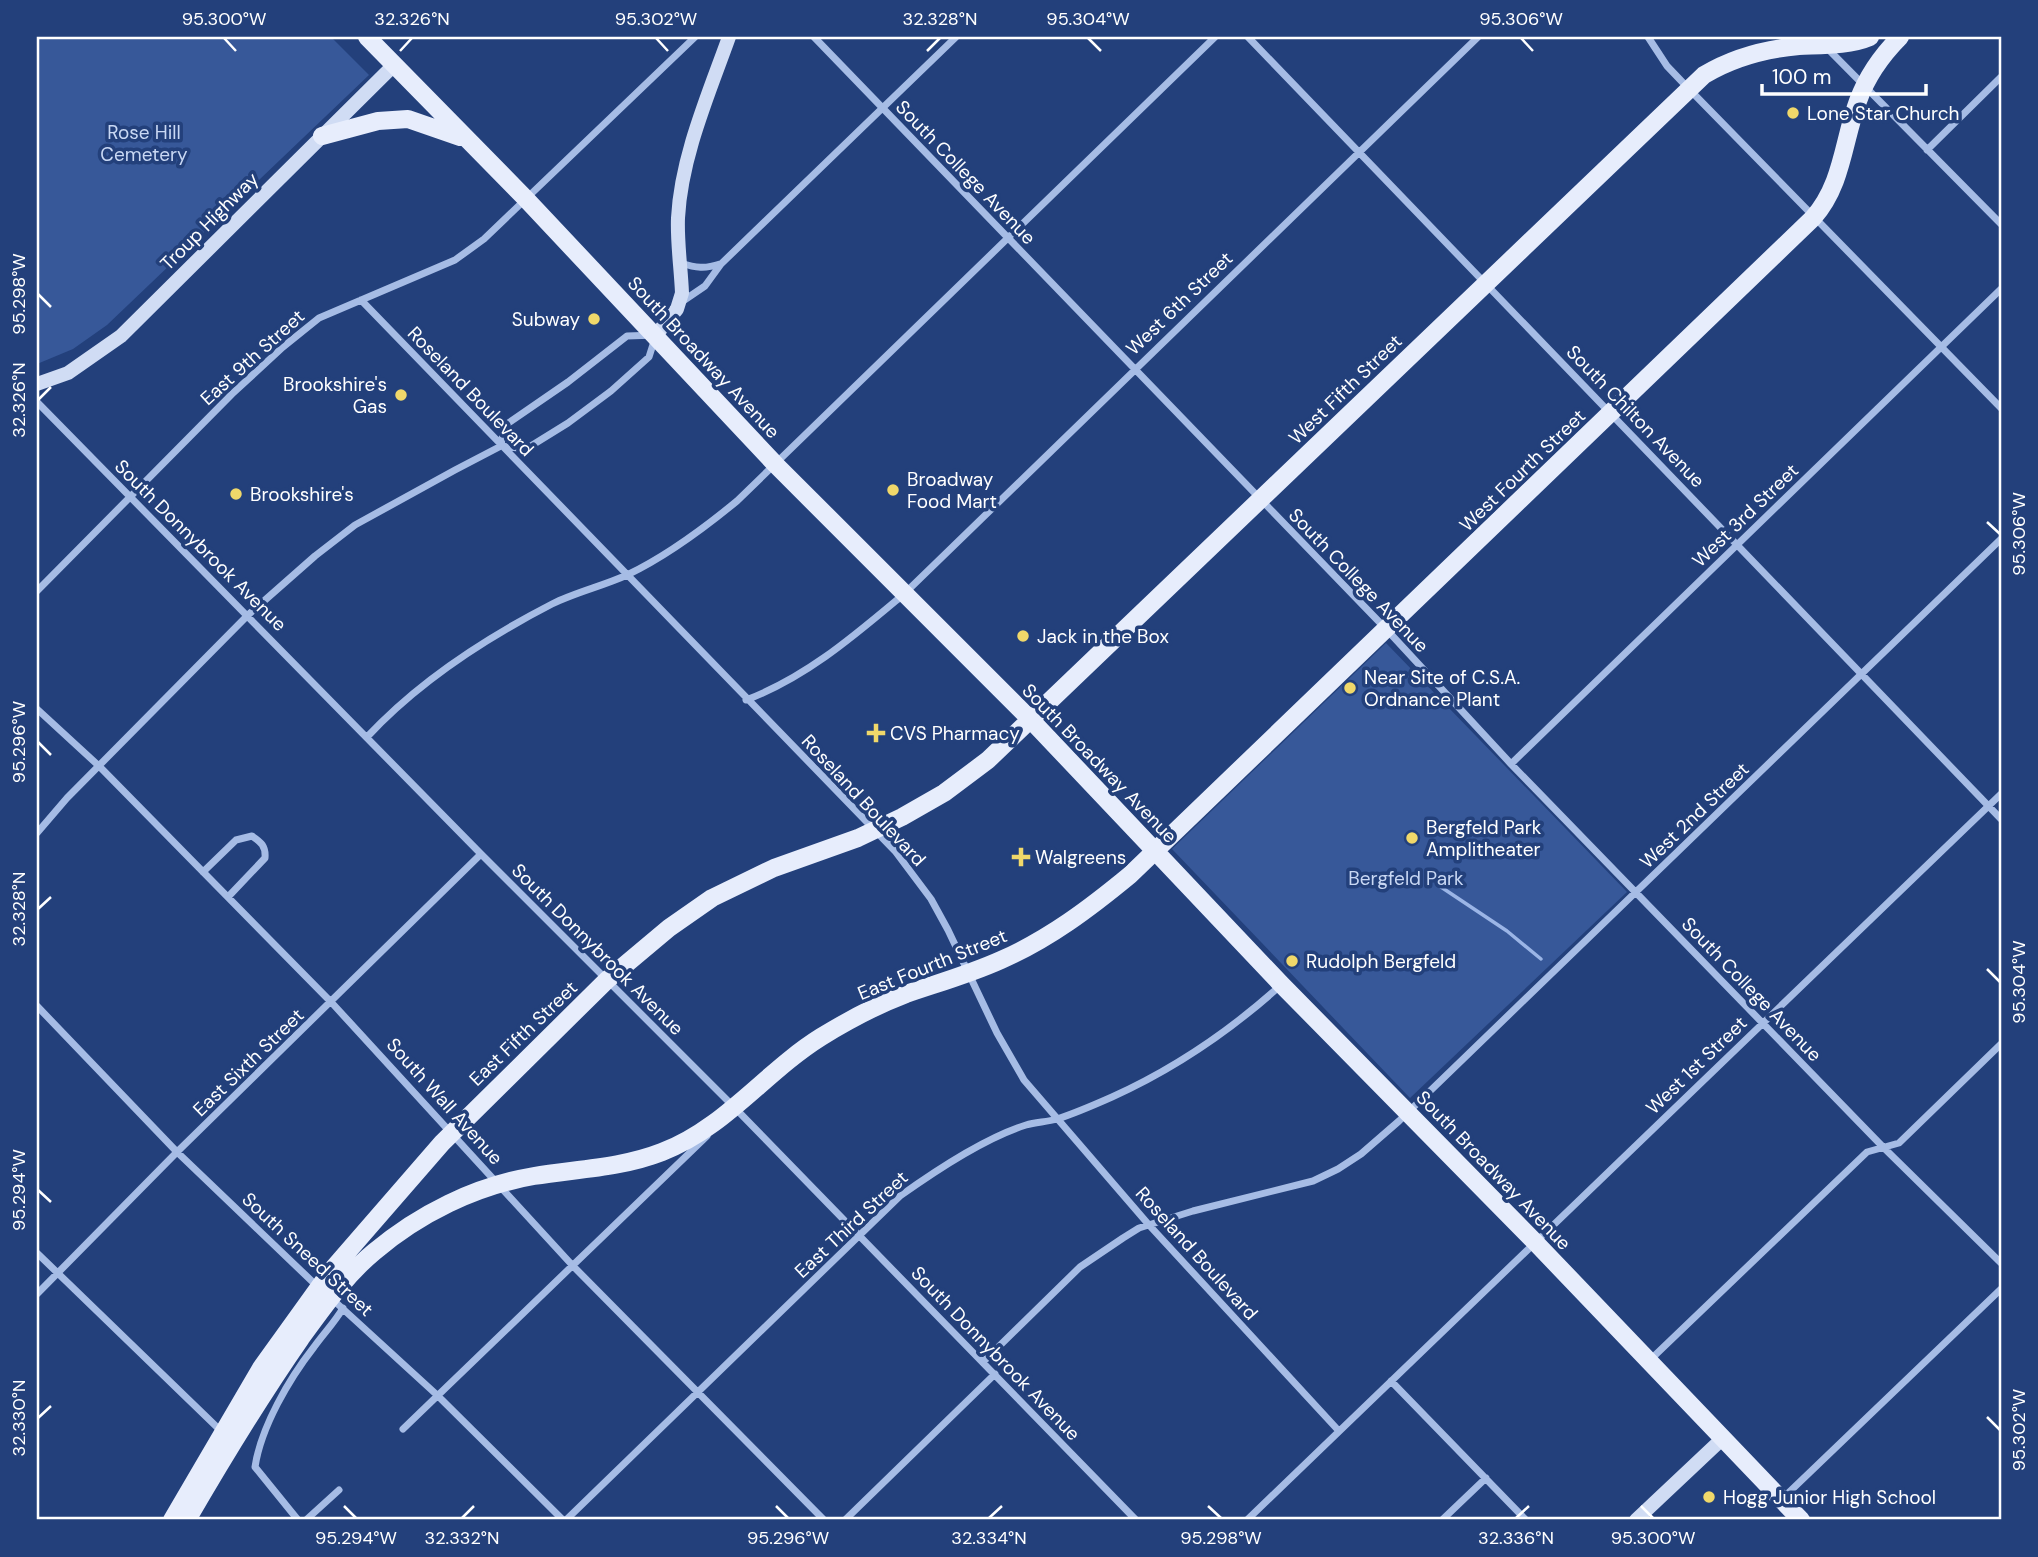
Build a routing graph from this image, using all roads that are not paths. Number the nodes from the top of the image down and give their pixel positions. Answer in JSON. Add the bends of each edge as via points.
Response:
{"nodes":[{"id":1,"x":367,"y":37,"type":"edge"},
{"id":2,"x":695,"y":37,"type":"edge"},
{"id":3,"x":729,"y":37,"type":"edge"},
{"id":4,"x":814,"y":37,"type":"edge"},
{"id":5,"x":956,"y":37,"type":"edge"},
{"id":6,"x":1215,"y":37,"type":"edge"},
{"id":7,"x":1248,"y":37,"type":"edge"},
{"id":8,"x":1478,"y":37,"type":"edge"},
{"id":9,"x":1648,"y":37,"type":"edge"},
{"id":10,"x":1870,"y":37,"type":"edge"},
{"id":11,"x":1900,"y":37,"type":"edge"},
{"id":12,"x":1824,"y":45,"type":"junction"},
{"id":13,"x":394,"y":65,"type":"junction"},
{"id":14,"x":2001,"y":77,"type":"edge"},
{"id":15,"x":1864,"y":86,"type":"junction"},
{"id":16,"x":1688,"y":88,"type":"junction"},
{"id":17,"x":882,"y":107,"type":"junction"},
{"id":18,"x":322,"y":136,"type":"junction"},
{"id":19,"x":468,"y":140,"type":"junction"},
{"id":20,"x":1927,"y":150,"type":"junction"},
{"id":21,"x":1358,"y":153,"type":"junction"},
{"id":22,"x":526,"y":199,"type":"junction"},
{"id":23,"x":1813,"y":218,"type":"junction"},
{"id":24,"x":2001,"y":224,"type":"edge"},
{"id":25,"x":1009,"y":239,"type":"junction"},
{"id":26,"x":680,"y":263,"type":"junction"},
{"id":27,"x":721,"y":264,"type":"junction"},
{"id":28,"x":1485,"y":282,"type":"junction"},
{"id":29,"x":2001,"y":289,"type":"edge"},
{"id":30,"x":361,"y":300,"type":"junction"},
{"id":31,"x":680,"y":304,"type":"junction"},
{"id":32,"x":656,"y":335,"type":"junction"},
{"id":33,"x":1941,"y":347,"type":"junction"},
{"id":34,"x":1133,"y":370,"type":"junction"},
{"id":35,"x":37,"y":384,"type":"edge"},
{"id":36,"x":37,"y":401,"type":"edge"},
{"id":37,"x":2001,"y":408,"type":"edge"},
{"id":38,"x":1611,"y":413,"type":"junction"},
{"id":39,"x":501,"y":446,"type":"junction"},
{"id":40,"x":776,"y":465,"type":"junction"},
{"id":41,"x":132,"y":498,"type":"junction"},
{"id":42,"x":1260,"y":499,"type":"junction"},
{"id":43,"x":2001,"y":539,"type":"edge"},
{"id":44,"x":1737,"y":544,"type":"junction"},
{"id":45,"x":627,"y":575,"type":"junction"},
{"id":46,"x":37,"y":591,"type":"edge"},
{"id":47,"x":904,"y":594,"type":"junction"},
{"id":48,"x":248,"y":615,"type":"junction"},
{"id":49,"x":1387,"y":630,"type":"junction"},
{"id":50,"x":1861,"y":674,"type":"junction"},
{"id":51,"x":746,"y":699,"type":"junction"},
{"id":52,"x":37,"y":709,"type":"edge"},
{"id":53,"x":1031,"y":720,"type":"junction"},
{"id":54,"x":367,"y":737,"type":"junction"},
{"id":55,"x":1511,"y":764,"type":"junction"},
{"id":56,"x":99,"y":766,"type":"junction"},
{"id":57,"x":2001,"y":794,"type":"edge"},
{"id":58,"x":1989,"y":806,"type":"junction"},
{"id":59,"x":2001,"y":819,"type":"edge"},
{"id":60,"x":875,"y":830,"type":"junction"},
{"id":61,"x":37,"y":833,"type":"edge"},
{"id":62,"x":1156,"y":850,"type":"junction"},
{"id":63,"x":481,"y":854,"type":"junction"},
{"id":64,"x":203,"y":872,"type":"junction"},
{"id":65,"x":1636,"y":893,"type":"junction"},
{"id":66,"x":228,"y":897,"type":"junction"},
{"id":67,"x":968,"y":973,"type":"junction"},
{"id":68,"x":607,"y":980,"type":"junction"},
{"id":69,"x":1281,"y":984,"type":"junction"},
{"id":70,"x":332,"y":1003,"type":"junction"},
{"id":71,"x":37,"y":1006,"type":"edge"},
{"id":72,"x":1763,"y":1023,"type":"junction"},
{"id":73,"x":2001,"y":1044,"type":"edge"},
{"id":74,"x":729,"y":1112,"type":"junction"},
{"id":75,"x":1408,"y":1112,"type":"junction"},
{"id":76,"x":1057,"y":1119,"type":"junction"},
{"id":77,"x":452,"y":1133,"type":"junction"},
{"id":78,"x":1883,"y":1147,"type":"junction"},
{"id":79,"x":177,"y":1152,"type":"junction"},
{"id":80,"x":499,"y":1184,"type":"junction"},
{"id":81,"x":1149,"y":1225,"type":"junction"},
{"id":82,"x":859,"y":1236,"type":"junction"},
{"id":83,"x":1535,"y":1242,"type":"junction"},
{"id":84,"x":37,"y":1253,"type":"edge"},
{"id":85,"x":2001,"y":1263,"type":"edge"},
{"id":86,"x":573,"y":1266,"type":"junction"},
{"id":87,"x":57,"y":1273,"type":"junction"},
{"id":88,"x":2001,"y":1289,"type":"edge"},
{"id":89,"x":37,"y":1294,"type":"edge"},
{"id":90,"x":331,"y":1297,"type":"junction"},
{"id":91,"x":1648,"y":1361,"type":"junction"},
{"id":92,"x":983,"y":1362,"type":"junction"},
{"id":93,"x":995,"y":1374,"type":"junction"},
{"id":94,"x":1391,"y":1381,"type":"junction"},
{"id":95,"x":698,"y":1392,"type":"junction"},
{"id":96,"x":437,"y":1395,"type":"junction"},
{"id":97,"x":403,"y":1429,"type":"dead end"},
{"id":98,"x":1338,"y":1430,"type":"junction"},
{"id":99,"x":222,"y":1432,"type":"junction"},
{"id":100,"x":1722,"y":1439,"type":"junction"},
{"id":101,"x":1486,"y":1478,"type":"junction"},
{"id":102,"x":339,"y":1490,"type":"dead end"},
{"id":103,"x":1781,"y":1500,"type":"junction"},
{"id":104,"x":172,"y":1520,"type":"edge"},
{"id":105,"x":187,"y":1520,"type":"edge"},
{"id":106,"x":298,"y":1520,"type":"edge"},
{"id":107,"x":306,"y":1520,"type":"edge"},
{"id":108,"x":564,"y":1520,"type":"edge"},
{"id":109,"x":824,"y":1520,"type":"edge"},
{"id":110,"x":845,"y":1520,"type":"edge"},
{"id":111,"x":1136,"y":1520,"type":"edge"},
{"id":112,"x":1247,"y":1520,"type":"edge"},
{"id":113,"x":1442,"y":1520,"type":"edge"},
{"id":114,"x":1526,"y":1520,"type":"edge"},
{"id":115,"x":1636,"y":1520,"type":"edge"},
{"id":116,"x":1801,"y":1520,"type":"edge"}],
"edges":[{"from":1,"to":13,"type":"main road","name":"South Broadway Avenue"},
{"from":2,"to":22,"type":"street","name":"East 9th Street"},
{"from":3,"to":26,"type":"main road","via":[[688,164],[678,216]]},
{"from":4,"to":17,"type":"street","name":"South College Avenue"},
{"from":5,"to":17,"type":"street"},
{"from":6,"to":25,"type":"street"},
{"from":7,"to":21,"type":"street","name":"South Chilton Avenue"},
{"from":8,"to":21,"type":"street","name":"West 6th Street"},
{"from":9,"to":16,"type":"street"},
{"from":10,"to":12,"type":"main road","name":"West Fifth Street"},
{"from":11,"to":15,"type":"main road","name":"West Fourth Street"},
{"from":12,"to":15,"type":"street"},
{"from":12,"to":16,"type":"main road","name":"West Fifth Street","via":[[1745,55],[1715,68]]},
{"from":13,"to":18,"type":"main road","name":"Troup Highway"},
{"from":13,"to":19,"type":"main road","name":"South Broadway Avenue"},
{"from":14,"to":20,"type":"street"},
{"from":15,"to":20,"type":"street"},
{"from":15,"to":23,"type":"main road","name":"West Fourth Street","via":[[1837,177]]},
{"from":16,"to":23,"type":"street"},
{"from":16,"to":28,"type":"main road","name":"West Fifth Street"},
{"from":17,"to":25,"type":"street","name":"South College Avenue"},
{"from":17,"to":27,"type":"street"},
{"from":18,"to":19,"type":"main road","via":[[378,121],[408,119]]},
{"from":18,"to":35,"type":"main road","name":"Troup Highway","via":[[121,335],[68,373]]},
{"from":19,"to":22,"type":"main road","name":"South Broadway Avenue"},
{"from":20,"to":24,"type":"street"},
{"from":21,"to":28,"type":"street","name":"South Chilton Avenue"},
{"from":21,"to":34,"type":"street","name":"West 6th Street"},
{"from":22,"to":30,"type":"street","name":"East 9th Street","via":[[455,260]]},
{"from":22,"to":32,"type":"main road","name":"South Broadway Avenue"},
{"from":23,"to":33,"type":"street"},
{"from":23,"to":38,"type":"main road","name":"West Fourth Street"},
{"from":25,"to":34,"type":"street","name":"South College Avenue"},
{"from":25,"to":40,"type":"street"},
{"from":26,"to":27,"type":"street","via":[[705,269]]},
{"from":26,"to":31,"type":"main road"},
{"from":27,"to":31,"type":"street","via":[[705,286]]},
{"from":28,"to":38,"type":"street","name":"South Chilton Avenue"},
{"from":28,"to":42,"type":"main road","name":"West Fifth Street"},
{"from":29,"to":33,"type":"street","name":"West 3rd Street"},
{"from":30,"to":39,"type":"street","name":"Roseland Boulevard"},
{"from":30,"to":41,"type":"street","name":"East 9th Street","via":[[319,318],[283,347]]},
{"from":31,"to":32,"type":"main road"},
{"from":32,"to":39,"type":"street","via":[[627,336],[504,426]]},
{"from":32,"to":39,"type":"street","via":[[649,357],[568,423],[526,449]]},
{"from":32,"to":40,"type":"main road","name":"South Broadway Avenue"},
{"from":33,"to":37,"type":"street"},
{"from":33,"to":44,"type":"street","name":"West 3rd Street"},
{"from":34,"to":42,"type":"street","name":"South College Avenue"},
{"from":34,"to":47,"type":"street","name":"West 6th Street"},
{"from":36,"to":41,"type":"street","name":"South Donnybrook Avenue"},
{"from":38,"to":44,"type":"street","name":"South Chilton Avenue"},
{"from":38,"to":49,"type":"main road","name":"West Fourth Street"},
{"from":39,"to":45,"type":"street","name":"Roseland Boulevard"},
{"from":39,"to":48,"type":"street","via":[[355,525]]},
{"from":40,"to":45,"type":"street","via":[[698,532]]},
{"from":40,"to":47,"type":"main road","name":"South Broadway Avenue"},
{"from":41,"to":46,"type":"street","name":"East 9th Street"},
{"from":41,"to":48,"type":"street","name":"South Donnybrook Avenue"},
{"from":42,"to":49,"type":"street","name":"South College Avenue"},
{"from":42,"to":53,"type":"main road","name":"West Fifth Street"},
{"from":43,"to":50,"type":"street","name":"West 2nd Street"},
{"from":44,"to":50,"type":"street","name":"South Chilton Avenue"},
{"from":44,"to":55,"type":"street","name":"West 3rd Street"},
{"from":45,"to":51,"type":"street","name":"Roseland Boulevard"},
{"from":45,"to":54,"type":"street","via":[[555,603],[494,636],[418,688]]},
{"from":47,"to":51,"type":"street","name":"West 6th Street","via":[[829,655],[775,688]]},
{"from":47,"to":53,"type":"main road","name":"South Broadway Avenue"},
{"from":48,"to":54,"type":"street","name":"South Donnybrook Avenue"},
{"from":48,"to":56,"type":"street"},
{"from":49,"to":55,"type":"street","name":"South College Avenue"},
{"from":49,"to":62,"type":"main road","name":"West Fourth Street"},
{"from":50,"to":58,"type":"street","name":"South Chilton Avenue"},
{"from":50,"to":65,"type":"street","name":"West 2nd Street"},
{"from":51,"to":60,"type":"street","name":"Roseland Boulevard"},
{"from":52,"to":56,"type":"street","name":"South Wall Avenue"},
{"from":53,"to":60,"type":"main road","name":"East Fifth Street","via":[[964,779]]},
{"from":53,"to":62,"type":"main road","name":"South Broadway Avenue"},
{"from":54,"to":63,"type":"street","name":"South Donnybrook Avenue"},
{"from":55,"to":65,"type":"street","name":"South College Avenue"},
{"from":56,"to":61,"type":"street"},
{"from":56,"to":64,"type":"street","name":"South Wall Avenue"},
{"from":57,"to":58,"type":"street","name":"West 1st Street"},
{"from":58,"to":59,"type":"street","name":"South Chilton Avenue"},
{"from":58,"to":72,"type":"street","name":"West 1st Street"},
{"from":60,"to":67,"type":"street","name":"Roseland Boulevard","via":[[931,899]]},
{"from":60,"to":68,"type":"main road","name":"East Fifth Street","via":[[774,868],[712,898]]},
{"from":62,"to":67,"type":"main road","name":"East Fourth Street","via":[[1063,926]]},
{"from":62,"to":69,"type":"main road","name":"South Broadway Avenue"},
{"from":63,"to":68,"type":"street","name":"South Donnybrook Avenue"},
{"from":63,"to":70,"type":"street","name":"East Sixth Street"},
{"from":64,"to":66,"type":"street","name":"South Wall Avenue"},
{"from":64,"to":66,"type":"street","via":[[236,840],[252,836],[261,842],[265,858]]},
{"from":65,"to":72,"type":"street","name":"South College Avenue"},
{"from":65,"to":75,"type":"street","name":"West 2nd Street"},
{"from":66,"to":70,"type":"street","name":"South Wall Avenue"},
{"from":67,"to":74,"type":"main road","name":"East Fourth Street","via":[[905,995],[838,1027],[804,1048]]},
{"from":67,"to":76,"type":"street","name":"Roseland Boulevard","via":[[1024,1080]]},
{"from":68,"to":74,"type":"street","name":"South Donnybrook Avenue"},
{"from":68,"to":77,"type":"main road","name":"East Fifth Street"},
{"from":69,"to":75,"type":"main road","name":"South Broadway Avenue"},
{"from":69,"to":76,"type":"street","name":"East Third Street","via":[[1245,1017],[1185,1058],[1133,1087]]},
{"from":70,"to":77,"type":"street","name":"South Wall Avenue"},
{"from":70,"to":79,"type":"street","name":"East Sixth Street"},
{"from":71,"to":79,"type":"street","name":"South Sneed Street"},
{"from":72,"to":78,"type":"street","name":"South College Avenue"},
{"from":72,"to":83,"type":"street","name":"West 1st Street"},
{"from":73,"to":78,"type":"street","via":[[1899,1143]]},
{"from":74,"to":80,"type":"main road","name":"East Fourth Street","via":[[677,1146],[630,1163]]},
{"from":74,"to":82,"type":"street","name":"South Donnybrook Avenue"},
{"from":74,"to":86,"type":"street","name":"East Fourth Street"},
{"from":75,"to":81,"type":"street","name":"West 2nd Street","via":[[1361,1154],[1313,1181]]},
{"from":75,"to":83,"type":"main road","name":"South Broadway Avenue"},
{"from":76,"to":81,"type":"street","name":"Roseland Boulevard"},
{"from":76,"to":82,"type":"street","name":"East Third Street","via":[[1025,1125],[939,1169],[900,1196]]},
{"from":77,"to":80,"type":"street","name":"South Wall Avenue"},
{"from":77,"to":90,"type":"main road","name":"East Fifth Street"},
{"from":78,"to":85,"type":"street","name":"South College Avenue"},
{"from":78,"to":91,"type":"street","via":[[1867,1152]]},
{"from":79,"to":87,"type":"street","name":"East Sixth Street"},
{"from":79,"to":90,"type":"street","name":"South Sneed Street"},
{"from":80,"to":86,"type":"street","name":"South Wall Avenue"},
{"from":80,"to":90,"type":"main road","name":"East Fifth Street","via":[[411,1224],[371,1254]]},
{"from":81,"to":92,"type":"street","name":"West 2nd Street","via":[[1080,1267]]},
{"from":81,"to":98,"type":"street","name":"Roseland Boulevard"},
{"from":82,"to":92,"type":"street","name":"South Donnybrook Avenue"},
{"from":82,"to":95,"type":"street","name":"East Third Street"},
{"from":83,"to":91,"type":"main road","name":"South Broadway Avenue"},
{"from":83,"to":94,"type":"street","name":"West 1st Street"},
{"from":84,"to":87,"type":"street"},
{"from":86,"to":95,"type":"street","name":"South Wall Avenue"},
{"from":86,"to":96,"type":"street","name":"East Fourth Street"},
{"from":87,"to":89,"type":"street","name":"East Sixth Street"},
{"from":87,"to":99,"type":"street"},
{"from":88,"to":103,"type":"street"},
{"from":90,"to":96,"type":"street","name":"South Sneed Street"},
{"from":90,"to":99,"type":"main road","name":"East Fifth Street","via":[[261,1368]]},
{"from":90,"to":105,"type":"main road","name":"East Fifth Street","via":[[249,1416]]},
{"from":90,"to":106,"type":"street","via":[[332,1327],[314,1346],[275,1409],[256,1455],[255,1467]]},
{"from":91,"to":100,"type":"main road","name":"South Broadway Avenue"},
{"from":92,"to":93,"type":"street","name":"South Donnybrook Avenue"},
{"from":93,"to":110,"type":"street"},
{"from":93,"to":111,"type":"street","name":"South Donnybrook Avenue"},
{"from":94,"to":98,"type":"street","name":"West 1st Street"},
{"from":94,"to":101,"type":"street"},
{"from":95,"to":108,"type":"street","name":"East Third Street"},
{"from":95,"to":109,"type":"street","name":"South Wall Avenue"},
{"from":96,"to":97,"type":"street","name":"East Fourth Street"},
{"from":96,"to":108,"type":"street","name":"South Sneed Street"},
{"from":98,"to":112,"type":"street","name":"West 1st Street"},
{"from":99,"to":104,"type":"main road","name":"East Fifth Street"},
{"from":100,"to":103,"type":"main road","name":"South Broadway Avenue"},
{"from":100,"to":115,"type":"main road"},
{"from":101,"to":113,"type":"street"},
{"from":101,"to":114,"type":"street"},
{"from":102,"to":107,"type":"street"},
{"from":103,"to":116,"type":"main road","name":"South Broadway Avenue"}]}
